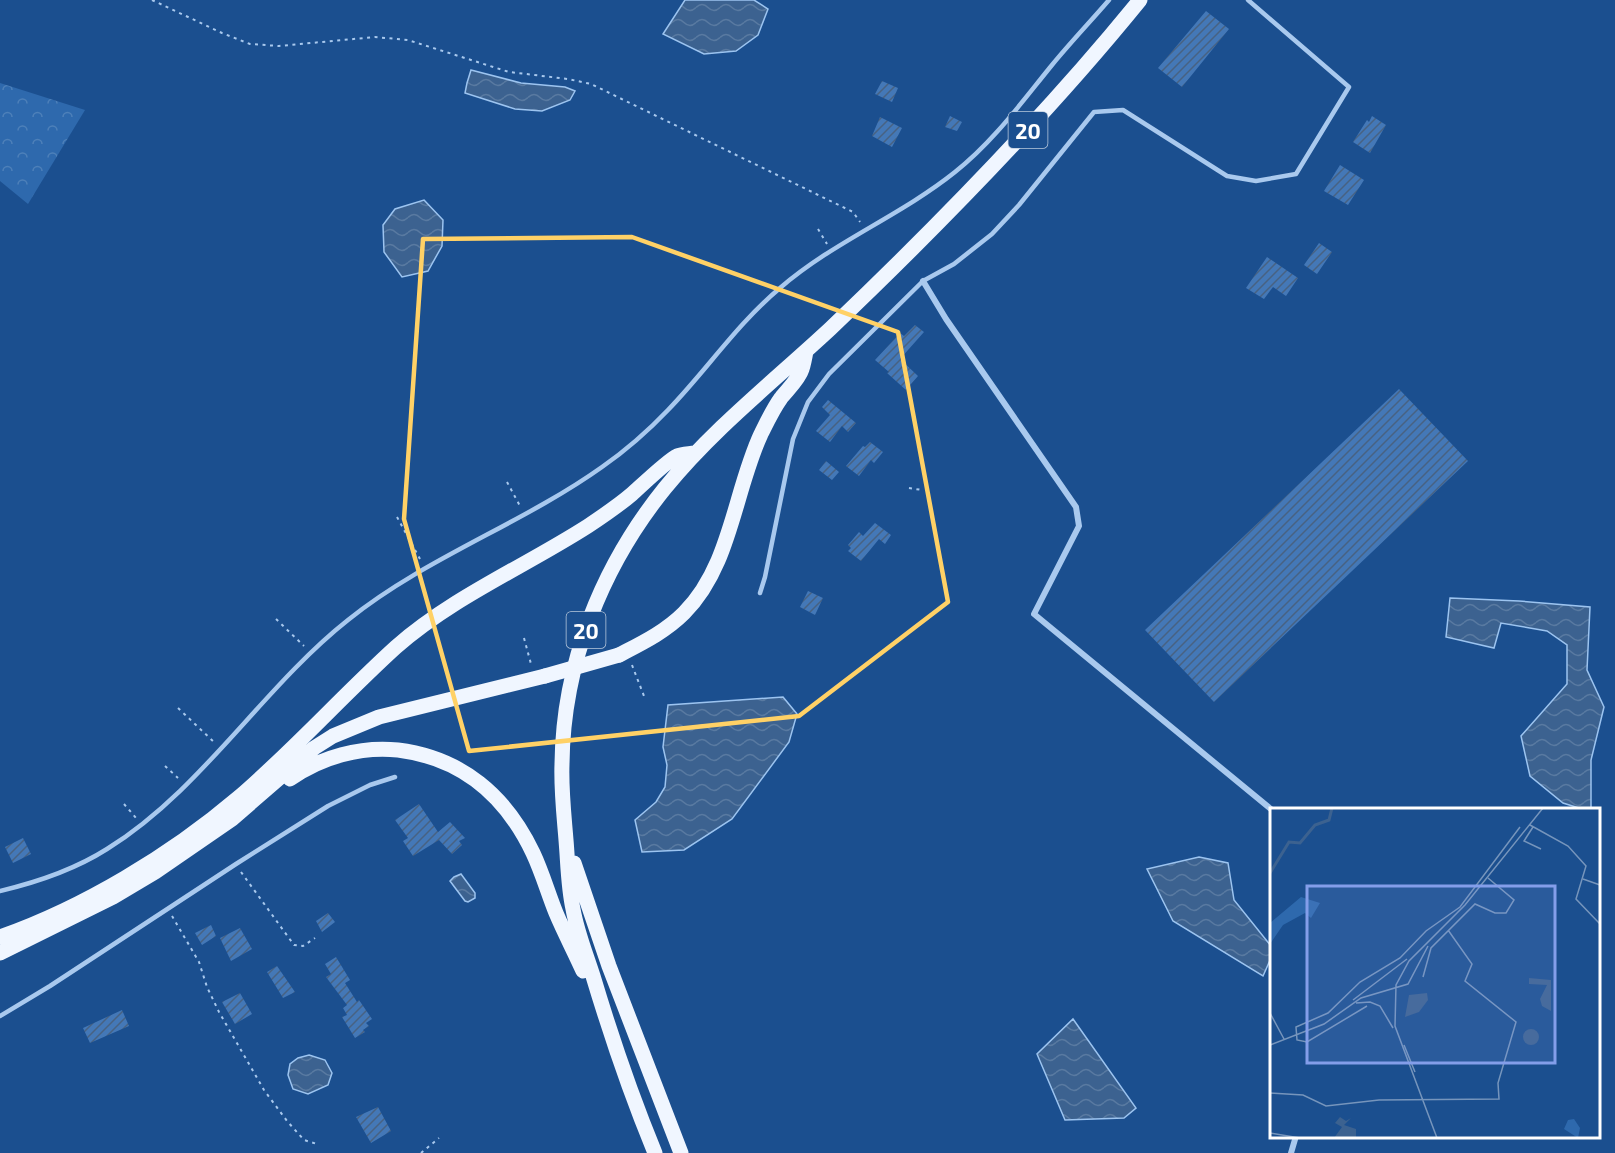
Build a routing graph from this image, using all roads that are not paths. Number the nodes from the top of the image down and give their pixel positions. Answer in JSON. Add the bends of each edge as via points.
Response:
{"nodes":[{"id":1,"x":1109,"y":0,"type":"edge"},
{"id":2,"x":1140,"y":0,"type":"edge"},
{"id":3,"x":1248,"y":0,"type":"edge"},
{"id":4,"x":923,"y":281,"type":"junction"},
{"id":5,"x":806,"y":351,"type":"junction"},
{"id":6,"x":695,"y":453,"type":"junction"},
{"id":7,"x":760,"y":593,"type":"dead end"},
{"id":8,"x":395,"y":777,"type":"dead end"},
{"id":9,"x":275,"y":782,"type":"junction"},
{"id":10,"x":1270,"y":808,"type":"edge"},
{"id":11,"x":566,"y":837,"type":"junction"},
{"id":12,"x":0,"y":891,"type":"edge"},
{"id":13,"x":0,"y":937,"type":"edge"},
{"id":14,"x":0,"y":953,"type":"edge"},
{"id":15,"x":0,"y":1016,"type":"edge"},
{"id":16,"x":607,"y":1022,"type":"junction"},
{"id":17,"x":1296,"y":1138,"type":"edge"},
{"id":18,"x":655,"y":1153,"type":"edge"},
{"id":19,"x":681,"y":1153,"type":"edge"},
{"id":20,"x":1291,"y":1153,"type":"edge"}],
"edges":[{"from":1,"to":12,"type":"lane","via":[[996,134],[965,164],[932,190],[831,250],[779,288],[669,409],[606,465],[576,486],[375,599],[347,620],[310,653],[157,813],[106,850],[38,882]]},
{"from":2,"to":5,"type":"main road","number":"20","via":[[975,186]]},
{"from":3,"to":4,"type":"lane","via":[[1349,87],[1296,174],[1256,181],[1227,176],[1123,110],[1095,112],[992,234],[954,264]]},
{"from":4,"to":7,"type":"lane","via":[[828,374],[808,402],[793,439]]},
{"from":4,"to":10,"type":"street","via":[[1076,507],[1079,526],[1034,614]]},
{"from":5,"to":6,"type":"main road","number":"20"},
{"from":5,"to":9,"type":"main road","bridge":true,"via":[[802,370],[761,434],[708,580],[684,613],[659,633],[623,653],[353,727],[314,748]]},
{"from":6,"to":11,"type":"main road","number":"20","via":[[629,538],[594,607],[581,644],[567,703],[562,763]]},
{"from":6,"to":13,"type":"main road","via":[[675,457],[609,512],[428,622],[396,647],[238,798],[199,829],[107,888],[38,923]]},
{"from":8,"to":15,"type":"lane","via":[[328,806]]},
{"from":9,"to":14,"type":"main road","via":[[232,819],[155,872]]},
{"from":9,"to":16,"type":"main road","via":[[287,781],[325,760],[372,749],[433,757],[479,782],[506,808],[525,838]]},
{"from":11,"to":16,"type":"main road","number":"20","via":[[573,912]]},
{"from":11,"to":19,"type":"main road","number":"20","via":[[609,966]]},
{"from":16,"to":18,"type":"main road","number":"20"},
{"from":17,"to":20,"type":"street"}]}
